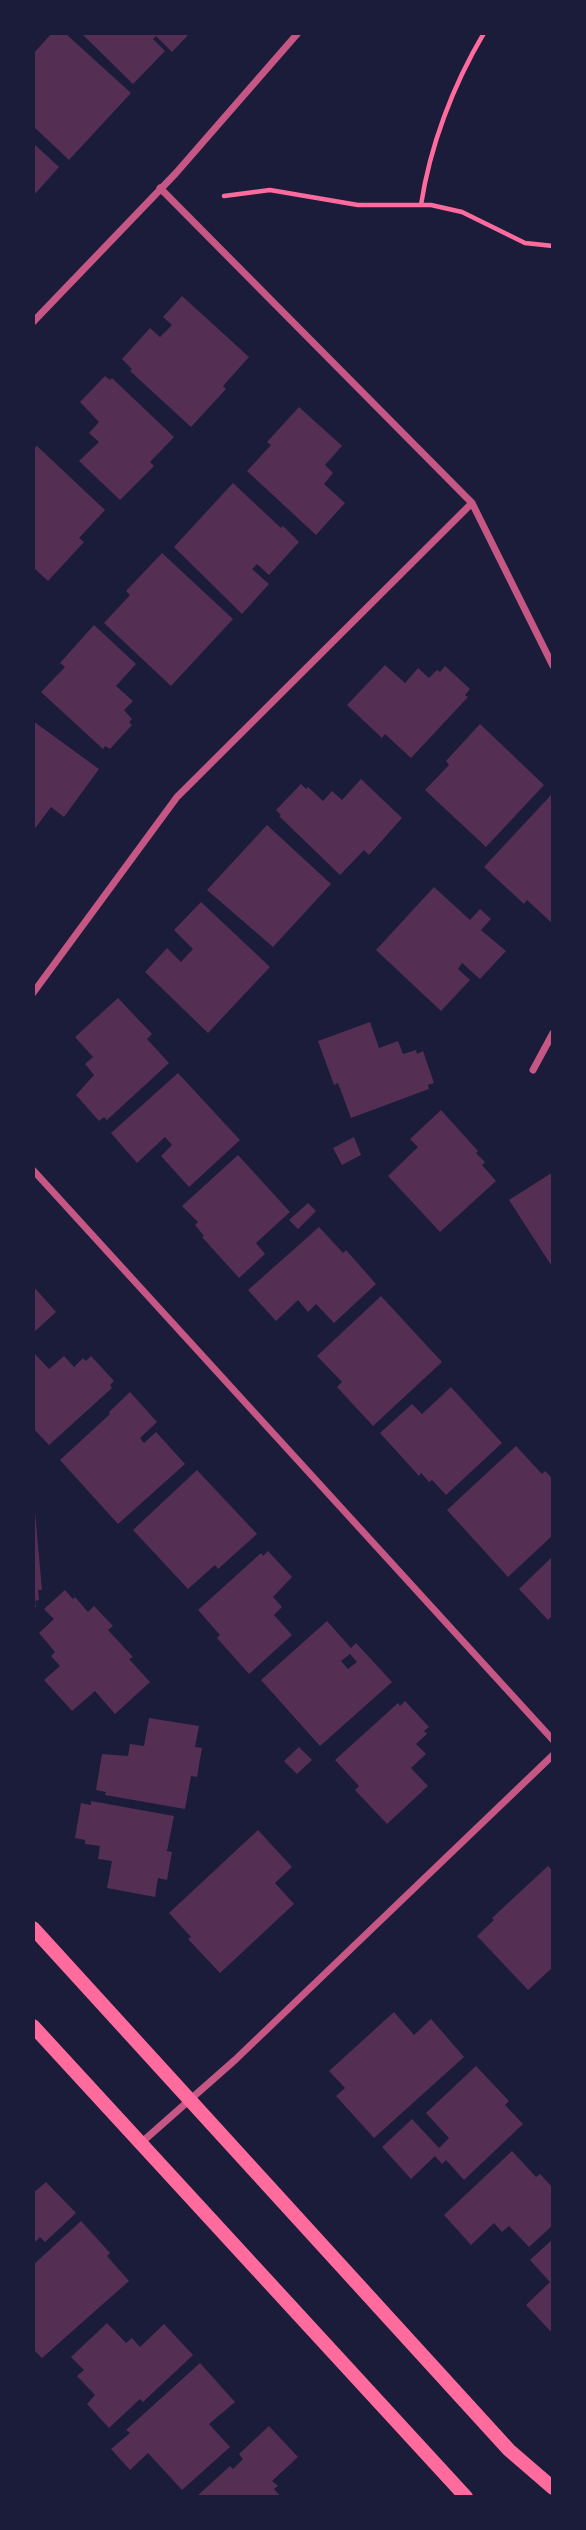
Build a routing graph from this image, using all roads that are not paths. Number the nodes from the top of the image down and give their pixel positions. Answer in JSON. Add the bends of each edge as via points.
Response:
{"nodes":[{"id":1,"x":298,"y":33,"type":"edge"},
{"id":2,"x":160,"y":188,"type":"junction"},
{"id":3,"x":33,"y":322,"type":"edge"},
{"id":4,"x":472,"y":503,"type":"junction"},
{"id":5,"x":553,"y":666,"type":"edge"},
{"id":6,"x":33,"y":993,"type":"edge"},
{"id":7,"x":553,"y":1033,"type":"edge"},
{"id":8,"x":533,"y":1070,"type":"dead end"},
{"id":9,"x":33,"y":1170,"type":"edge"},
{"id":10,"x":553,"y":1740,"type":"edge"},
{"id":11,"x":553,"y":1755,"type":"edge"},
{"id":12,"x":33,"y":1928,"type":"edge"},
{"id":13,"x":33,"y":2026,"type":"edge"},
{"id":14,"x":190,"y":2099,"type":"junction"},
{"id":15,"x":142,"y":2143,"type":"junction"},
{"id":16,"x":553,"y":2488,"type":"edge"},
{"id":17,"x":466,"y":2497,"type":"edge"}],
"edges":[{"from":1,"to":2,"type":"street"},
{"from":2,"to":3,"type":"street"},
{"from":2,"to":4,"type":"street"},
{"from":4,"to":5,"type":"street"},
{"from":4,"to":6,"type":"street","via":[[177,797]]},
{"from":7,"to":8,"type":"street"},
{"from":9,"to":10,"type":"street"},
{"from":11,"to":14,"type":"street"},
{"from":12,"to":14,"type":"main road"},
{"from":13,"to":15,"type":"main road"},
{"from":14,"to":15,"type":"street"},
{"from":14,"to":16,"type":"main road","via":[[509,2450]]},
{"from":15,"to":17,"type":"main road"}]}
